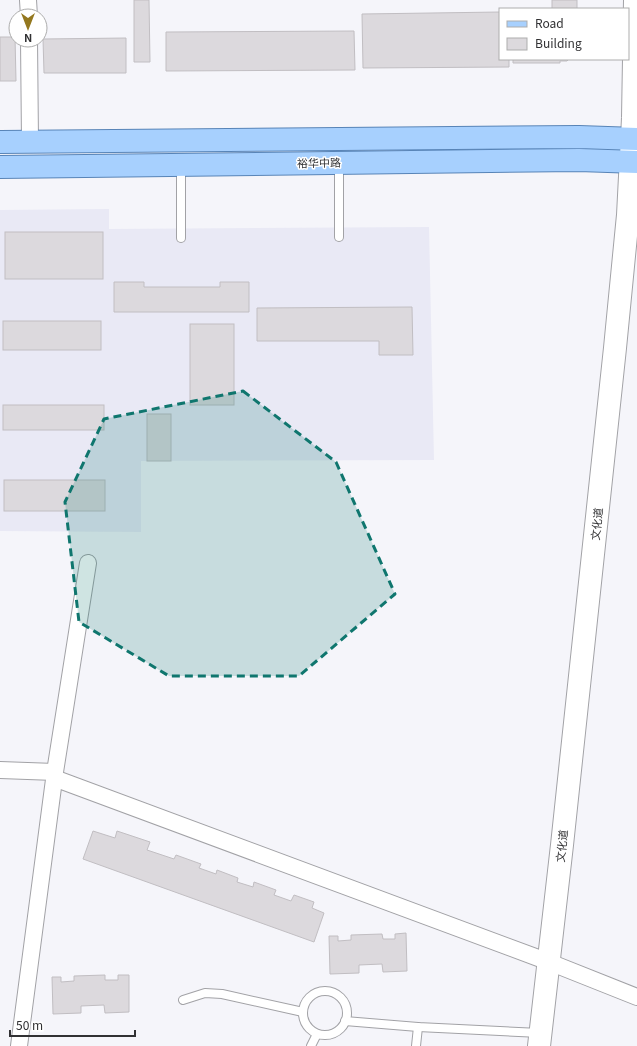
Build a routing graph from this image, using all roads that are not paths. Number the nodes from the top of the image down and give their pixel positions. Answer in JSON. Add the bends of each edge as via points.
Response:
{"nodes":[{"id":1,"x":635,"y":0,"type":"edge"},
{"id":2,"x":29,"y":48,"type":"edge"},
{"id":3,"x":635,"y":139,"type":"edge"},
{"id":4,"x":30,"y":141,"type":"junction"},
{"id":5,"x":0,"y":142,"type":"edge"},
{"id":6,"x":634,"y":162,"type":"edge"},
{"id":7,"x":339,"y":163,"type":"junction"},
{"id":8,"x":181,"y":165,"type":"junction"},
{"id":9,"x":0,"y":167,"type":"edge"},
{"id":10,"x":339,"y":237,"type":"dead end"},
{"id":11,"x":181,"y":238,"type":"dead end"},
{"id":12,"x":88,"y":563,"type":"dead end"},
{"id":13,"x":0,"y":770,"type":"edge"},
{"id":14,"x":55,"y":775,"type":"junction"},
{"id":15,"x":549,"y":962,"type":"junction"},
{"id":16,"x":637,"y":997,"type":"edge"},
{"id":17,"x":183,"y":1000,"type":"dead end"},
{"id":18,"x":303,"y":1012,"type":"junction"},
{"id":19,"x":345,"y":1021,"type":"junction"},
{"id":20,"x":418,"y":1027,"type":"junction"},
{"id":21,"x":317,"y":1034,"type":"junction"},
{"id":22,"x":540,"y":1040,"type":"edge"},
{"id":23,"x":18,"y":1046,"type":"edge"},
{"id":24,"x":312,"y":1046,"type":"edge"},
{"id":25,"x":416,"y":1046,"type":"edge"}],
"edges":[{"from":1,"to":3,"type":"main road","name":"文化道"},
{"from":2,"to":4,"type":"street"},
{"from":3,"to":4,"type":"main road","via":[[579,137]]},
{"from":3,"to":6,"type":"main road","name":"文化道"},
{"from":4,"to":5,"type":"main road"},
{"from":6,"to":7,"type":"main road","name":"裕华中路","via":[[579,160]]},
{"from":6,"to":15,"type":"main road","name":"文化道"},
{"from":7,"to":8,"type":"main road","name":"裕华中路"},
{"from":7,"to":10,"type":"lane"},
{"from":8,"to":9,"type":"main road","name":"裕华中路"},
{"from":8,"to":11,"type":"lane"},
{"from":12,"to":14,"type":"street"},
{"from":13,"to":14,"type":"street"},
{"from":14,"to":15,"type":"street"},
{"from":14,"to":23,"type":"street"},
{"from":15,"to":16,"type":"street"},
{"from":15,"to":22,"type":"main road","name":"文化道"},
{"from":17,"to":18,"type":"lane","via":[[205,994],[222,994]]},
{"from":18,"to":19,"type":"lane","via":[[314,994],[330,992],[342,1000],[345,1006]]},
{"from":18,"to":21,"type":"lane","via":[[305,1023]]},
{"from":19,"to":20,"type":"lane"},
{"from":19,"to":21,"type":"lane","via":[[338,1031],[332,1034]]},
{"from":20,"to":22,"type":"lane"},
{"from":20,"to":25,"type":"lane"},
{"from":21,"to":24,"type":"lane"}]}
